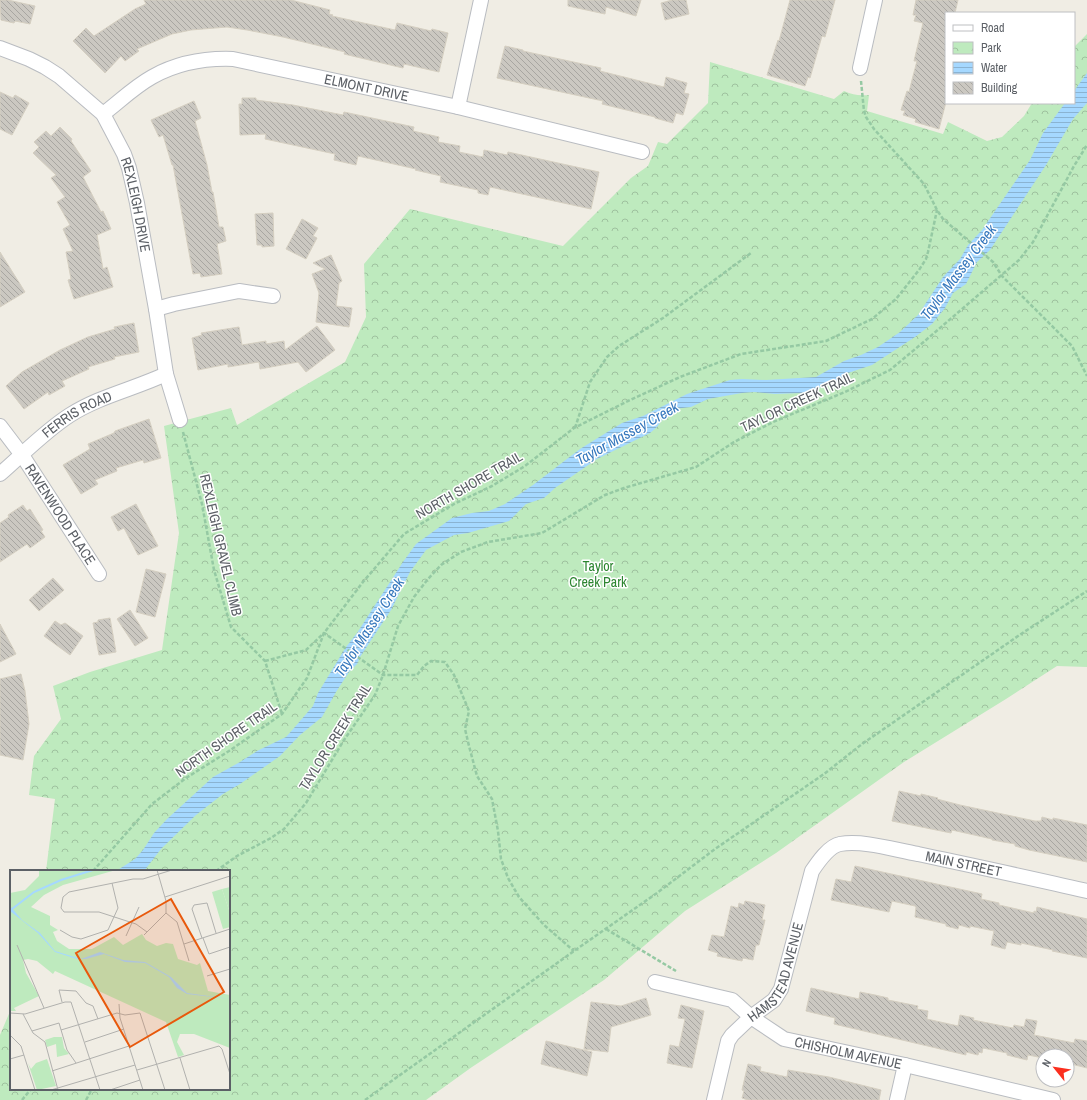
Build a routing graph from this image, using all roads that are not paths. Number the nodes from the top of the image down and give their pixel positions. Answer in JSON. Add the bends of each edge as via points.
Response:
{"nodes":[{"id":1,"x":481,"y":0,"type":"edge"},
{"id":2,"x":875,"y":0,"type":"edge"},
{"id":3,"x":0,"y":48,"type":"edge"},
{"id":4,"x":860,"y":68,"type":"road end"},
{"id":5,"x":458,"y":107,"type":"junction"},
{"id":6,"x":102,"y":114,"type":"junction"},
{"id":7,"x":642,"y":152,"type":"dead end"},
{"id":8,"x":273,"y":296,"type":"dead end"},
{"id":9,"x":156,"y":309,"type":"junction"},
{"id":10,"x":166,"y":374,"type":"junction"},
{"id":11,"x":180,"y":420,"type":"road end"},
{"id":12,"x":0,"y":426,"type":"edge"},
{"id":13,"x":22,"y":455,"type":"junction"},
{"id":14,"x":0,"y":474,"type":"edge"},
{"id":15,"x":99,"y":574,"type":"dead end"},
{"id":16,"x":839,"y":844,"type":"joint"},
{"id":17,"x":1087,"y":891,"type":"edge"},
{"id":18,"x":655,"y":982,"type":"dead end"},
{"id":19,"x":751,"y":1017,"type":"junction"},
{"id":20,"x":905,"y":1064,"type":"junction"},
{"id":21,"x":714,"y":1100,"type":"edge"},
{"id":22,"x":897,"y":1100,"type":"edge"},
{"id":23,"x":1053,"y":1100,"type":"edge"}],
"edges":[{"from":1,"to":5,"type":"street"},
{"from":2,"to":4,"type":"street"},
{"from":3,"to":6,"type":"street","name":"REXLEIGH DRIVE","via":[[14,52],[59,76]]},
{"from":5,"to":6,"type":"street","name":"ELMONT DRIVE","via":[[232,59],[219,59],[192,62],[156,75]]},
{"from":5,"to":7,"type":"street","name":"ELMONT DRIVE"},
{"from":6,"to":9,"type":"street","name":"REXLEIGH DRIVE","via":[[129,168],[138,203]]},
{"from":8,"to":9,"type":"street","via":[[239,291]]},
{"from":9,"to":10,"type":"street","name":"REXLEIGH DRIVE"},
{"from":10,"to":11,"type":"street","name":"REXLEIGH DRIVE"},
{"from":10,"to":13,"type":"street","name":"FERRIS ROAD","via":[[95,402],[70,415]]},
{"from":12,"to":13,"type":"street","name":"RAVENWOOD PLACE"},
{"from":13,"to":14,"type":"street","name":"FERRIS ROAD"},
{"from":13,"to":15,"type":"street","name":"RAVENWOOD PLACE"},
{"from":16,"to":17,"type":"street","name":"MAIN STREET","via":[[861,843]]},
{"from":16,"to":19,"type":"street","name":"HAMSTEAD AVENUE","via":[[823,856],[812,871],[781,989],[774,1000]]},
{"from":18,"to":19,"type":"street","name":"CHISHOLM AVENUE","via":[[732,1000]]},
{"from":19,"to":20,"type":"street","name":"CHISHOLM AVENUE","via":[[784,1039]]},
{"from":19,"to":21,"type":"street","name":"HAMSTEAD AVENUE","via":[[728,1041]]},
{"from":20,"to":22,"type":"street"},
{"from":20,"to":23,"type":"street","name":"CHISHOLM AVENUE"}]}
